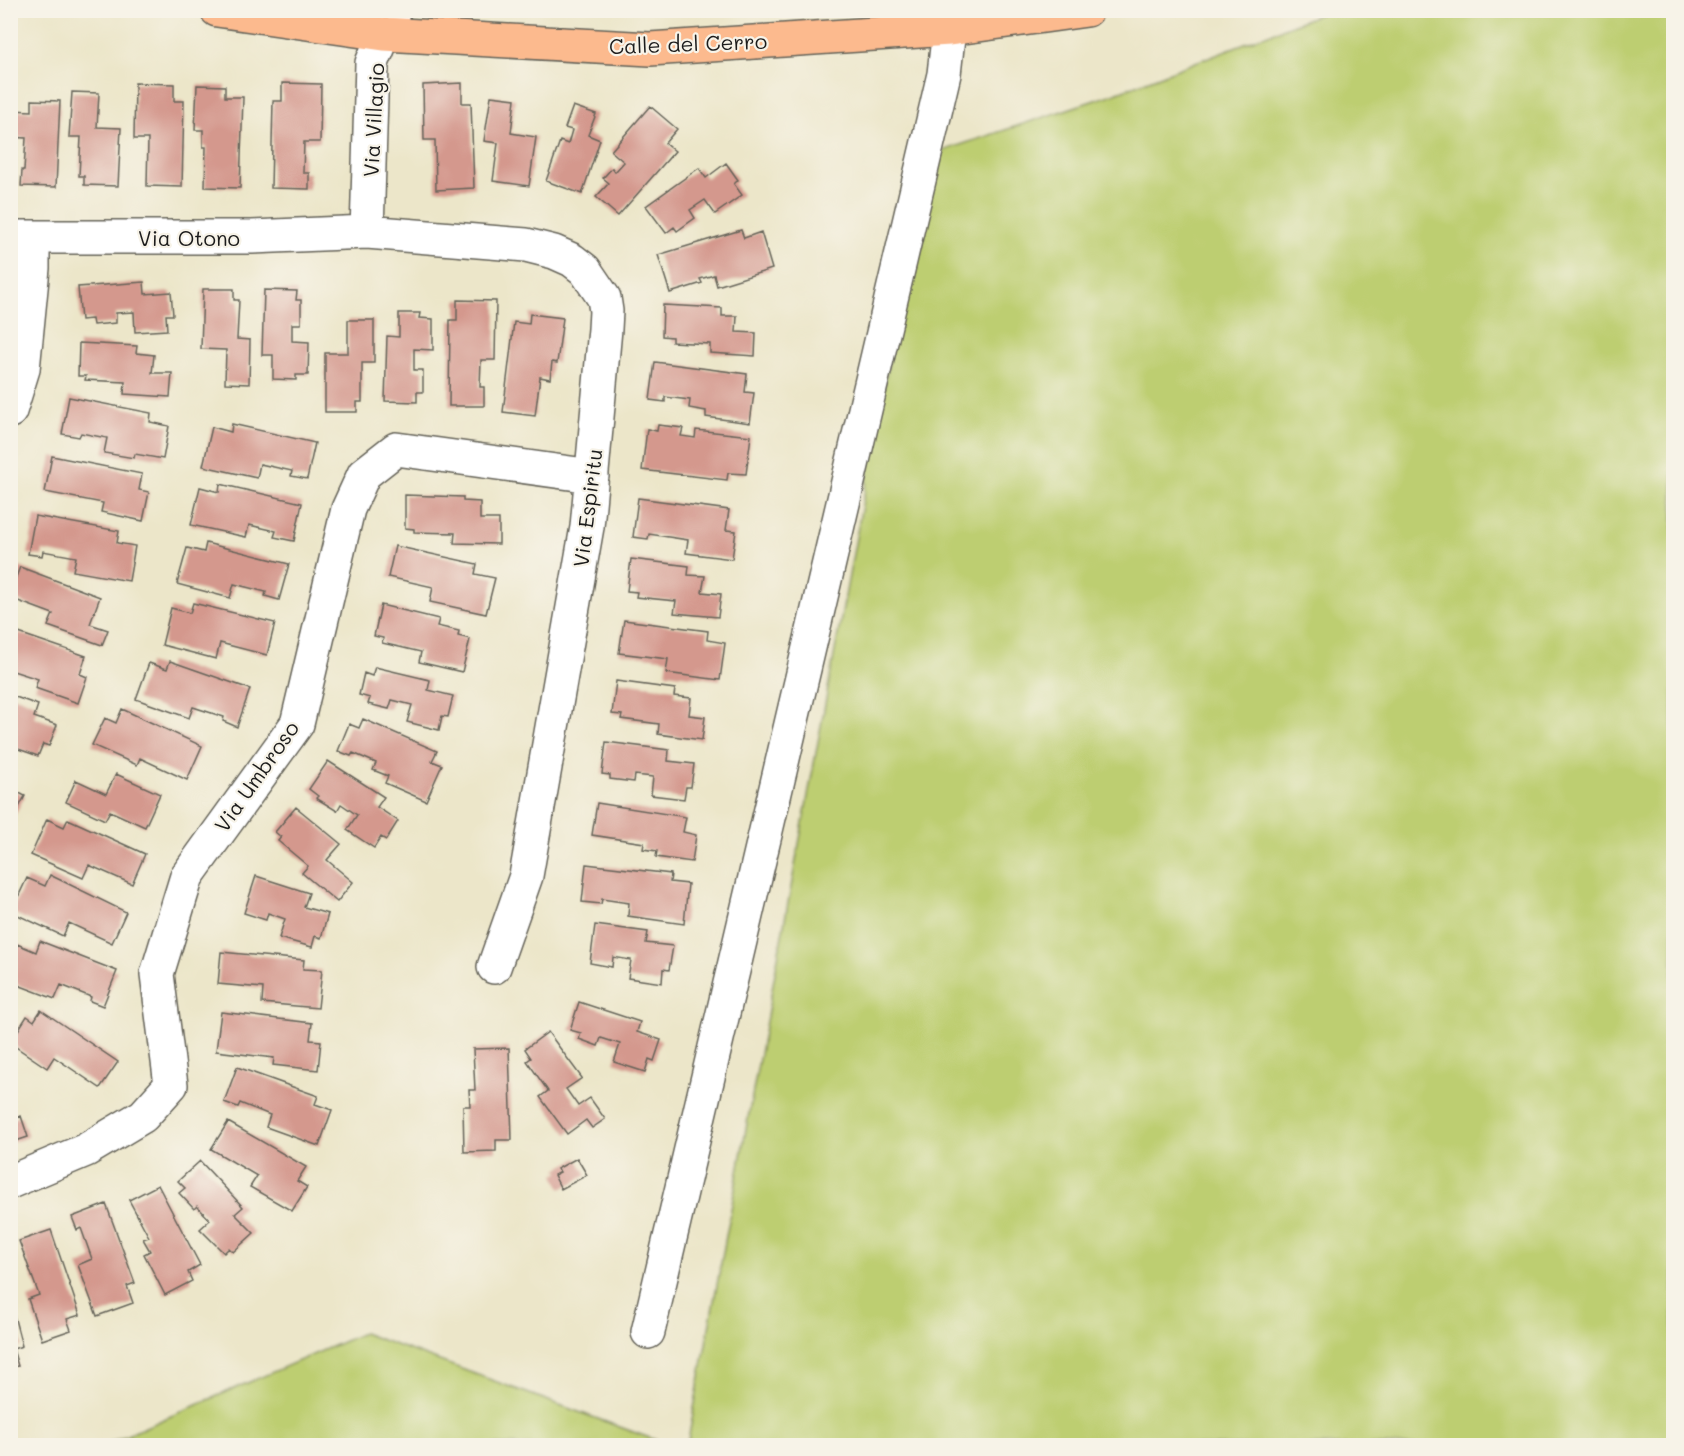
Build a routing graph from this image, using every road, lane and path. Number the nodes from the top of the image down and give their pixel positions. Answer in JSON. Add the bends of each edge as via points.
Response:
{"nodes":[{"id":1,"x":217,"y":10,"type":"edge"},
{"id":2,"x":1087,"y":10,"type":"edge"},
{"id":3,"x":389,"y":22,"type":"edge"},
{"id":4,"x":949,"y":29,"type":"junction"},
{"id":5,"x":367,"y":232,"type":"junction"},
{"id":6,"x":22,"y":237,"type":"edge"},
{"id":7,"x":10,"y":411,"type":"edge"},
{"id":8,"x":592,"y":476,"type":"junction"},
{"id":9,"x":494,"y":967,"type":"dead end"},
{"id":10,"x":10,"y":1182,"type":"edge"},
{"id":11,"x":648,"y":1332,"type":"dead end"}],
"edges":[{"from":1,"to":3,"type":"main road","name":"Calle del Cerro"},
{"from":2,"to":4,"type":"main road","name":"Calle del Cerro"},
{"from":3,"to":4,"type":"main road","name":"Calle del Cerro","via":[[650,49]]},
{"from":3,"to":5,"type":"street","name":"Via Villagio","via":[[372,63]]},
{"from":4,"to":11,"type":"street","via":[[939,97]]},
{"from":5,"to":6,"type":"street","name":"Via Otono","via":[[252,237]]},
{"from":5,"to":8,"type":"street","name":"Via Espiritu","via":[[526,245],[554,252],[585,270],[604,298],[606,311]]},
{"from":6,"to":7,"type":"street","via":[[33,268],[23,369]]},
{"from":8,"to":9,"type":"street","name":"Via Espiritu","via":[[587,527],[526,876]]},
{"from":8,"to":10,"type":"street","name":"Via Umbroso","via":[[396,449],[364,474],[348,509],[297,724],[187,876],[157,974],[171,1085],[143,1116],[96,1145]]}]}
